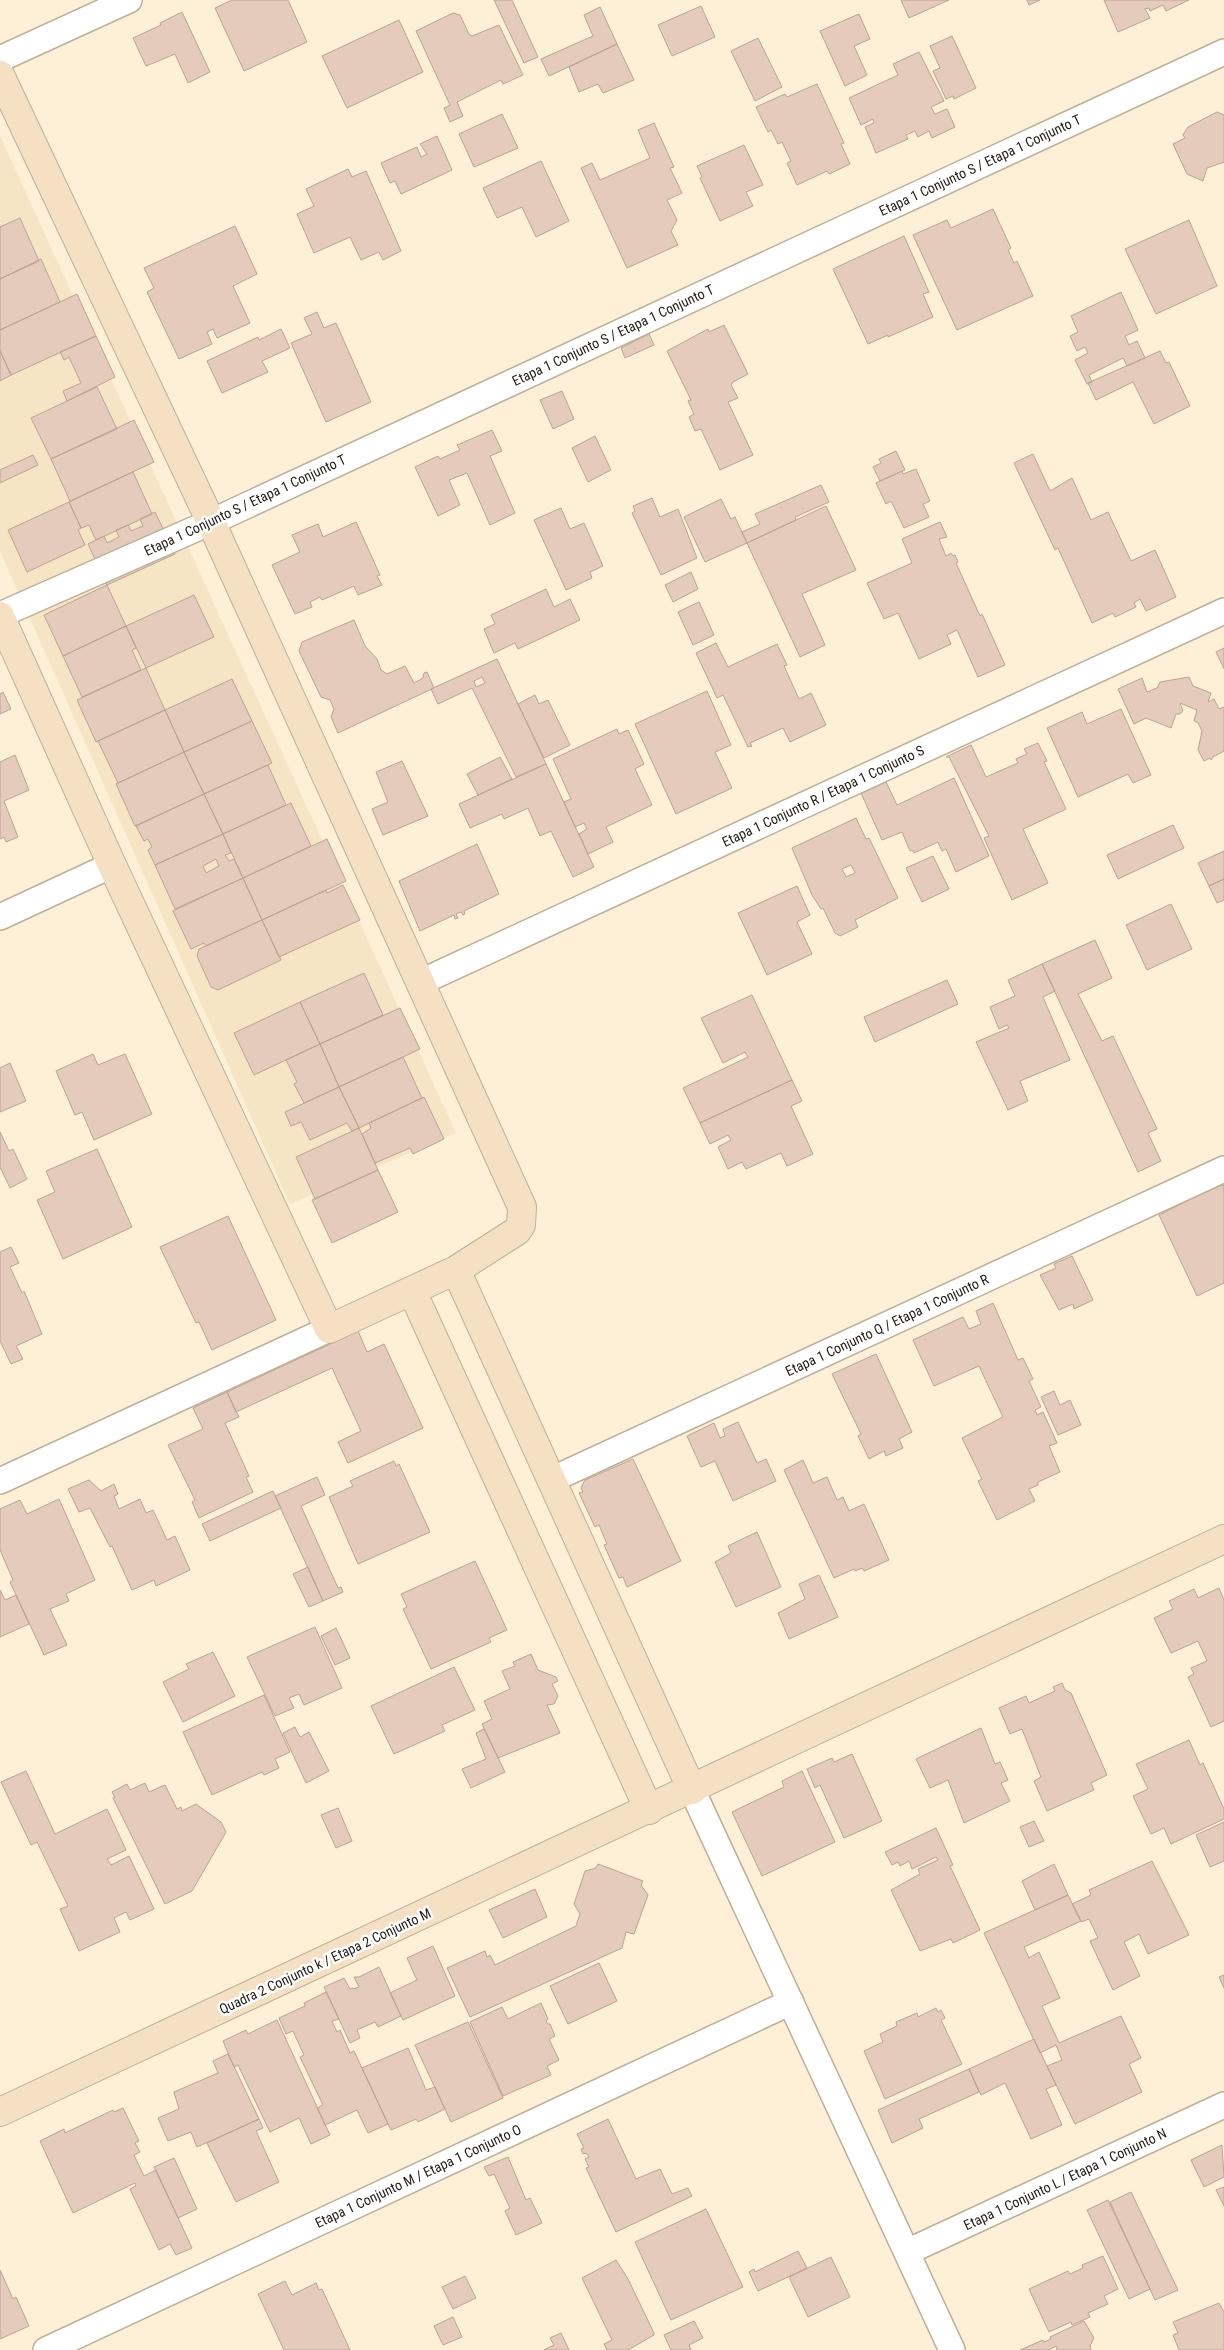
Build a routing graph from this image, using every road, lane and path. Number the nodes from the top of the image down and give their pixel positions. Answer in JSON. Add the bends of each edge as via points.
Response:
{"nodes":[{"id":1,"x":129,"y":0,"type":"edge"},
{"id":2,"x":1224,"y":52,"type":"edge"},
{"id":3,"x":0,"y":59,"type":"edge"},
{"id":4,"x":0,"y":75,"type":"edge"},
{"id":5,"x":211,"y":522,"type":"junction"},
{"id":6,"x":1224,"y":611,"type":"edge"},
{"id":7,"x":0,"y":615,"type":"edge"},
{"id":8,"x":112,"y":865,"type":"junction"},
{"id":9,"x":0,"y":917,"type":"edge"},
{"id":10,"x":421,"y":982,"type":"junction"},
{"id":11,"x":1224,"y":1169,"type":"edge"},
{"id":12,"x":456,"y":1270,"type":"junction"},
{"id":13,"x":412,"y":1290,"type":"junction"},
{"id":14,"x":329,"y":1328,"type":"junction"},
{"id":15,"x":551,"y":1480,"type":"junction"},
{"id":16,"x":0,"y":1481,"type":"edge"},
{"id":17,"x":1224,"y":1540,"type":"edge"},
{"id":18,"x":692,"y":1790,"type":"junction"},
{"id":19,"x":649,"y":1810,"type":"junction"},
{"id":20,"x":791,"y":2002,"type":"junction"},
{"id":21,"x":1224,"y":2106,"type":"edge"},
{"id":22,"x":0,"y":2112,"type":"edge"},
{"id":23,"x":907,"y":2252,"type":"junction"},
{"id":24,"x":46,"y":2350,"type":"edge"},
{"id":25,"x":952,"y":2350,"type":"edge"}],
"edges":[{"from":1,"to":3,"type":"street"},
{"from":2,"to":5,"type":"street","name":"Etapa 1 Conjunto S / Etapa 1 Conjunto T"},
{"from":4,"to":5,"type":"street"},
{"from":5,"to":7,"type":"street","name":"Etapa 1 Conjunto S / Etapa 1 Conjunto T"},
{"from":5,"to":10,"type":"street"},
{"from":6,"to":10,"type":"street","name":"Etapa 1 Conjunto R / Etapa 1 Conjunto S"},
{"from":7,"to":8,"type":"street"},
{"from":8,"to":9,"type":"street"},
{"from":8,"to":14,"type":"street"},
{"from":10,"to":12,"type":"street","via":[[522,1207],[521,1225],[517,1231]]},
{"from":11,"to":15,"type":"street","name":"Etapa 1 Conjunto Q / Etapa 1 Conjunto R"},
{"from":12,"to":13,"type":"street"},
{"from":12,"to":15,"type":"street"},
{"from":13,"to":14,"type":"street"},
{"from":13,"to":19,"type":"street"},
{"from":14,"to":16,"type":"street"},
{"from":15,"to":18,"type":"street"},
{"from":17,"to":18,"type":"street","name":"Quadra 2 Conjunto k / Etapa 2 Conjunto M"},
{"from":18,"to":19,"type":"street","name":"Quadra 2 Conjunto k / Etapa 2 Conjunto M"},
{"from":18,"to":20,"type":"street"},
{"from":19,"to":22,"type":"street","name":"Quadra 2 Conjunto k / Etapa 2 Conjunto M"},
{"from":20,"to":23,"type":"street"},
{"from":20,"to":24,"type":"street","name":"Etapa 1 Conjunto M / Etapa 1 Conjunto O"},
{"from":21,"to":23,"type":"street","name":"Etapa 1 Conjunto L / Etapa 1 Conjunto N"},
{"from":23,"to":25,"type":"street"}]}
